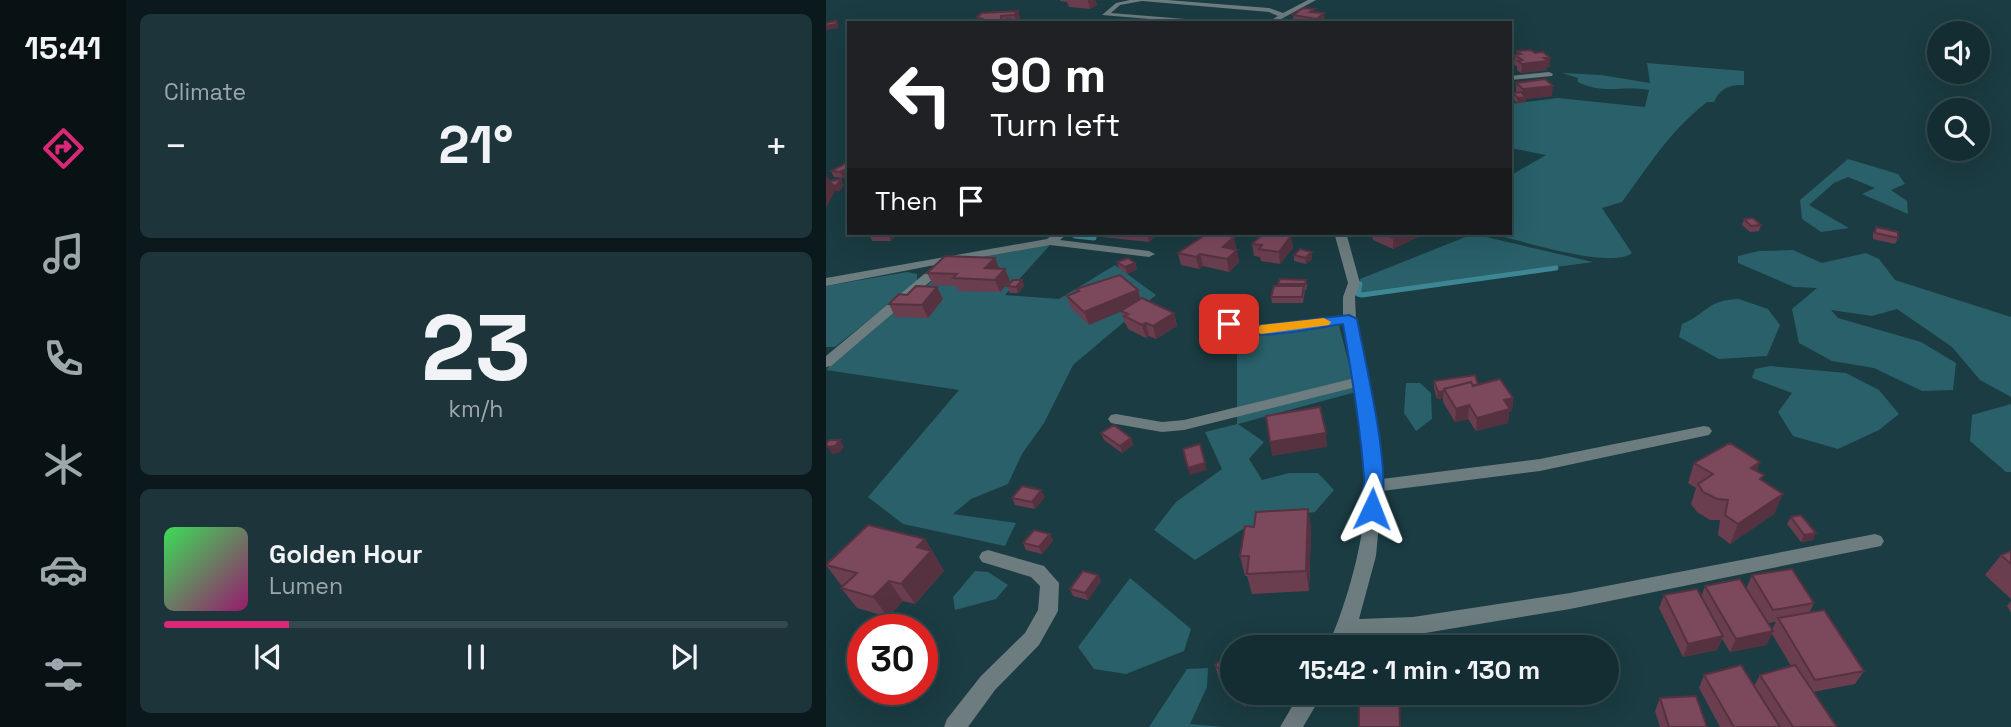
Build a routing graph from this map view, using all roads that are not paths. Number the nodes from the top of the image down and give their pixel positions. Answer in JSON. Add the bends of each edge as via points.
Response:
{"nodes":[{"id":1,"x":1143,"y":0,"type":"edge"},
{"id":2,"x":1312,"y":0,"type":"edge"},
{"id":3,"x":1223,"y":6,"type":"junction"},
{"id":4,"x":1282,"y":16,"type":"junction"},
{"id":5,"x":1189,"y":21,"type":"joint"},
{"id":6,"x":1273,"y":21,"type":"edge"},
{"id":7,"x":1549,"y":74,"type":"dead end"},
{"id":8,"x":1512,"y":78,"type":"edge"},
{"id":9,"x":1059,"y":235,"type":"edge"},
{"id":10,"x":1341,"y":236,"type":"dead end"},
{"id":11,"x":1050,"y":242,"type":"junction"},
{"id":12,"x":1150,"y":254,"type":"dead end"},
{"id":13,"x":949,"y":259,"type":"junction"},
{"id":14,"x":826,"y":282,"type":"edge"},
{"id":15,"x":1349,"y":319,"type":"junction"},
{"id":16,"x":1229,"y":324,"type":"dead end"},
{"id":17,"x":826,"y":363,"type":"edge"},
{"id":18,"x":1363,"y":381,"type":"junction"},
{"id":19,"x":1116,"y":419,"type":"dead end"},
{"id":20,"x":1704,"y":432,"type":"dead end"},
{"id":21,"x":1374,"y":486,"type":"junction"},
{"id":22,"x":1875,"y":541,"type":"dead end"},
{"id":23,"x":988,"y":557,"type":"dead end"},
{"id":24,"x":1347,"y":628,"type":"junction"},
{"id":25,"x":1344,"y":635,"type":"edge"},
{"id":26,"x":1305,"y":705,"type":"edge"},
{"id":27,"x":955,"y":727,"type":"edge"},
{"id":28,"x":1291,"y":727,"type":"edge"}],
"edges":[{"from":1,"to":3,"type":"street"},
{"from":1,"to":5,"type":"street","via":[[1118,4],[1105,15]]},
{"from":2,"to":4,"type":"street"},
{"from":3,"to":4,"type":"street","via":[[1269,10]]},
{"from":3,"to":5,"type":"street"},
{"from":4,"to":6,"type":"street"},
{"from":7,"to":8,"type":"street"},
{"from":9,"to":11,"type":"street"},
{"from":10,"to":15,"type":"street","via":[[1354,283]]},
{"from":11,"to":12,"type":"street"},
{"from":11,"to":13,"type":"street"},
{"from":13,"to":14,"type":"street"},
{"from":13,"to":17,"type":"street"},
{"from":15,"to":16,"type":"street","via":[[1256,330]]},
{"from":15,"to":18,"type":"street"},
{"from":18,"to":19,"type":"street","via":[[1184,425],[1163,427]]},
{"from":18,"to":21,"type":"street"},
{"from":20,"to":21,"type":"street","via":[[1540,465]]},
{"from":21,"to":24,"type":"street","via":[[1367,555]]},
{"from":22,"to":24,"type":"street","via":[[1570,601],[1412,626]]},
{"from":23,"to":27,"type":"street","via":[[1037,571],[1050,583],[1048,611],[1032,639],[988,683]]},
{"from":24,"to":25,"type":"street"},
{"from":26,"to":28,"type":"street"}]}
